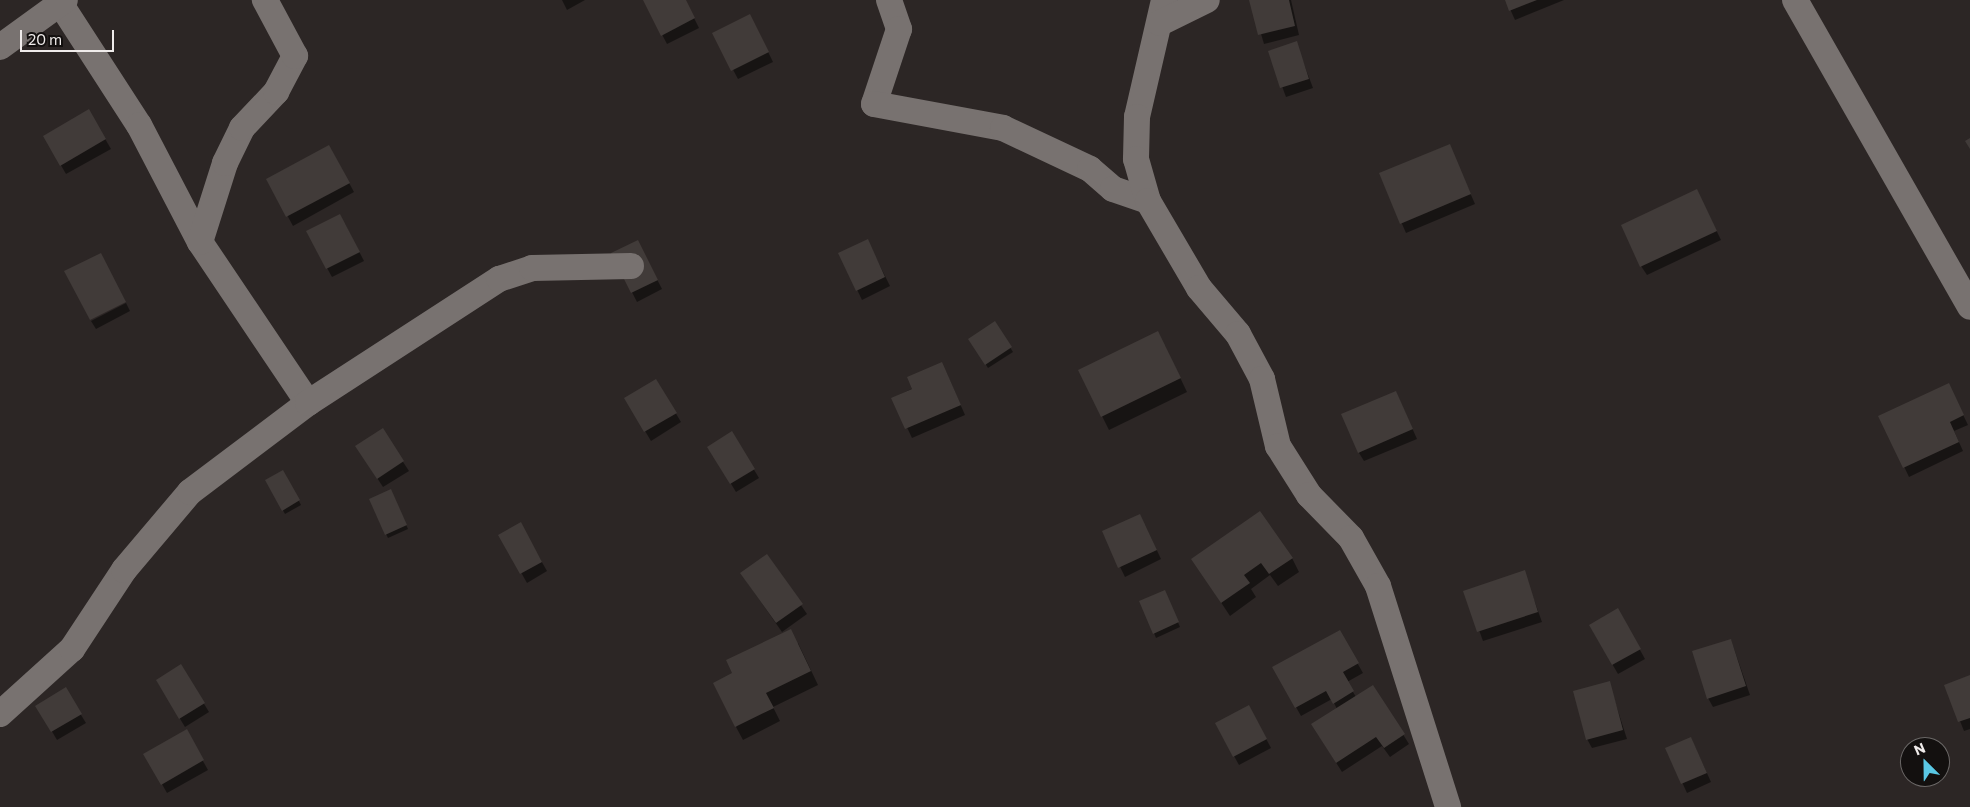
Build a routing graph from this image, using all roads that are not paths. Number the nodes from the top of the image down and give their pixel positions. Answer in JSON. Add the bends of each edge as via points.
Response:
{"nodes":[{"id":1,"x":265,"y":0,"type":"edge"},
{"id":2,"x":889,"y":0,"type":"edge"},
{"id":3,"x":1206,"y":0,"type":"edge"},
{"id":4,"x":1795,"y":0,"type":"edge"},
{"id":5,"x":61,"y":1,"type":"edge"},
{"id":6,"x":1162,"y":11,"type":"edge"},
{"id":7,"x":0,"y":47,"type":"edge"},
{"id":8,"x":1148,"y":201,"type":"junction"},
{"id":9,"x":200,"y":242,"type":"junction"},
{"id":10,"x":631,"y":266,"type":"dead end"},
{"id":11,"x":1970,"y":307,"type":"edge"},
{"id":12,"x":308,"y":403,"type":"junction"},
{"id":13,"x":0,"y":714,"type":"edge"},
{"id":14,"x":1448,"y":807,"type":"edge"}],
"edges":[{"from":1,"to":9,"type":"street","via":[[295,56],[280,86],[242,128],[225,163]]},
{"from":2,"to":8,"type":"street","via":[[899,29],[874,104],[1003,128],[1090,169],[1113,189]]},
{"from":3,"to":6,"type":"street"},
{"from":4,"to":11,"type":"street"},
{"from":5,"to":7,"type":"street"},
{"from":5,"to":9,"type":"street","via":[[139,125]]},
{"from":6,"to":8,"type":"street","via":[[1137,117],[1136,159]]},
{"from":8,"to":14,"type":"street","via":[[1199,288],[1238,334],[1258,372],[1278,446],[1309,495],[1351,538],[1378,586]]},
{"from":9,"to":12,"type":"street"},
{"from":10,"to":12,"type":"street","via":[[532,268],[499,279]]},
{"from":12,"to":13,"type":"street","via":[[190,492],[124,570],[72,649]]}]}
